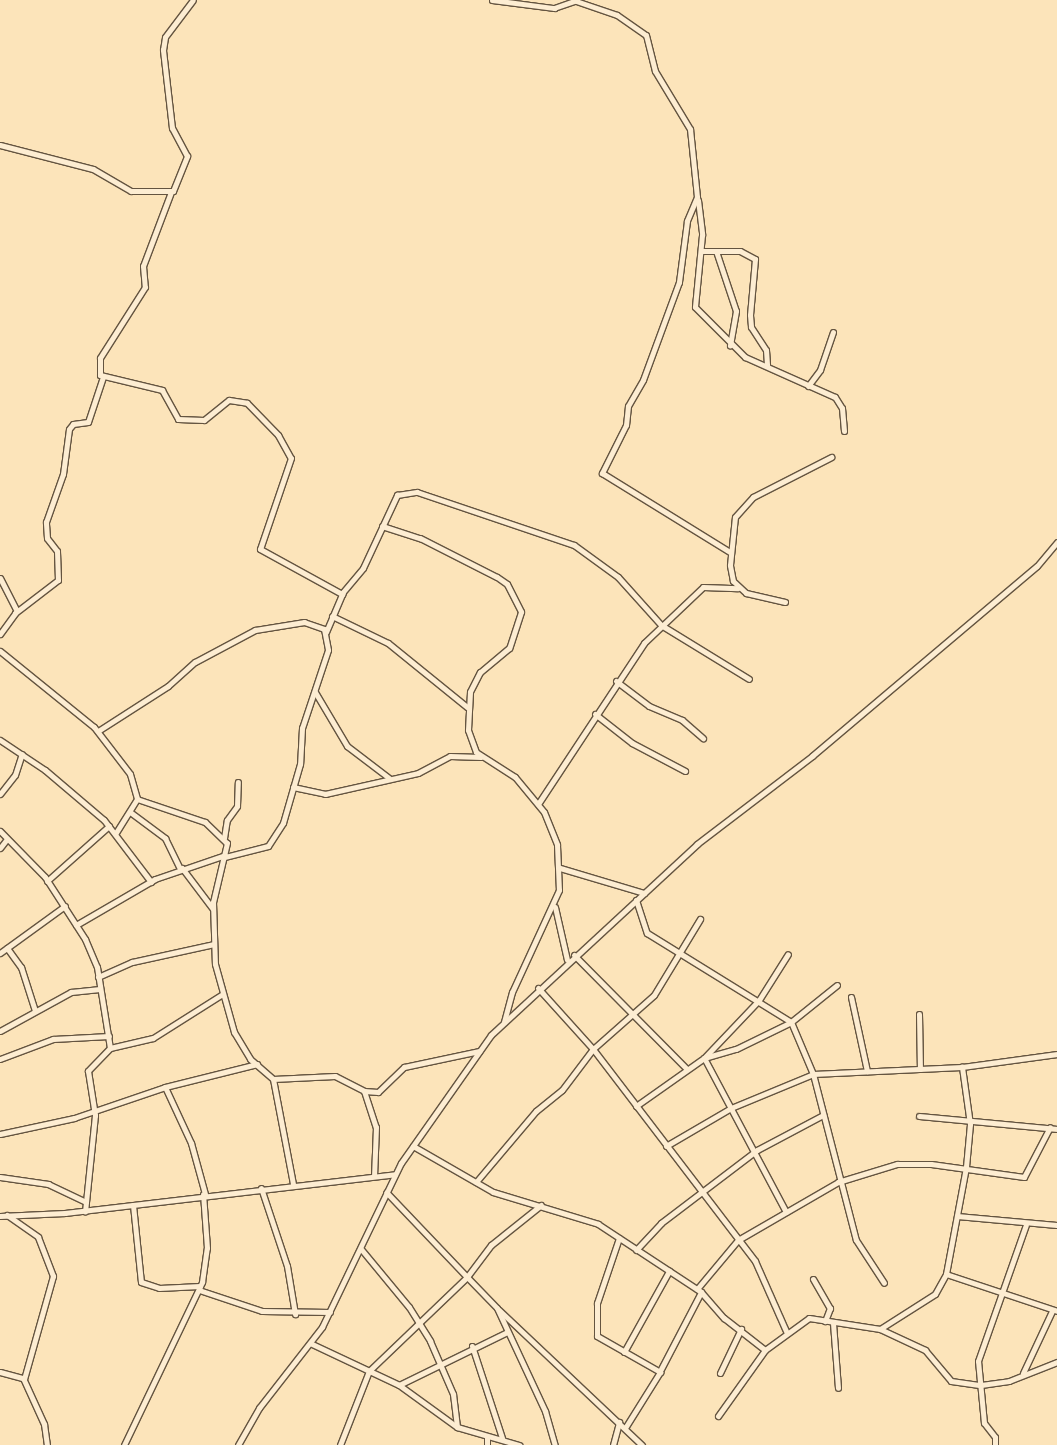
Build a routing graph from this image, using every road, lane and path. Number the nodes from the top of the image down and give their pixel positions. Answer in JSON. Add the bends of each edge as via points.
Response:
{"nodes":[{"id":1,"x":193,"y":0,"type":"edge"},
{"id":2,"x":492,"y":0,"type":"edge"},
{"id":3,"x":576,"y":1,"type":"edge"},
{"id":4,"x":0,"y":145,"type":"edge"},
{"id":5,"x":171,"y":192,"type":"junction"},
{"id":6,"x":697,"y":197,"type":"junction"},
{"id":7,"x":701,"y":251,"type":"junction"},
{"id":8,"x":716,"y":251,"type":"junction"},
{"id":9,"x":833,"y":332,"type":"dead end"},
{"id":10,"x":730,"y":345,"type":"junction"},
{"id":11,"x":767,"y":366,"type":"junction"},
{"id":12,"x":102,"y":377,"type":"junction"},
{"id":13,"x":808,"y":386,"type":"junction"},
{"id":14,"x":844,"y":431,"type":"dead end"},
{"id":15,"x":831,"y":457,"type":"dead end"},
{"id":16,"x":382,"y":526,"type":"junction"},
{"id":17,"x":1057,"y":542,"type":"edge"},
{"id":18,"x":730,"y":552,"type":"junction"},
{"id":19,"x":0,"y":578,"type":"edge"},
{"id":20,"x":738,"y":588,"type":"junction"},
{"id":21,"x":342,"y":594,"type":"junction"},
{"id":22,"x":785,"y":602,"type":"dead end"},
{"id":23,"x":17,"y":611,"type":"junction"},
{"id":24,"x":332,"y":616,"type":"junction"},
{"id":25,"x":661,"y":625,"type":"junction"},
{"id":26,"x":326,"y":632,"type":"junction"},
{"id":27,"x":0,"y":634,"type":"edge"},
{"id":28,"x":0,"y":651,"type":"edge"},
{"id":29,"x":749,"y":678,"type":"dead end"},
{"id":30,"x":616,"y":682,"type":"junction"},
{"id":31,"x":315,"y":692,"type":"junction"},
{"id":32,"x":467,"y":707,"type":"junction"},
{"id":33,"x":595,"y":714,"type":"junction"},
{"id":34,"x":98,"y":731,"type":"junction"},
{"id":35,"x":703,"y":738,"type":"dead end"},
{"id":36,"x":0,"y":740,"type":"edge"},
{"id":37,"x":22,"y":754,"type":"junction"},
{"id":38,"x":481,"y":757,"type":"junction"},
{"id":39,"x":685,"y":771,"type":"dead end"},
{"id":40,"x":389,"y":778,"type":"junction"},
{"id":41,"x":238,"y":782,"type":"dead end"},
{"id":42,"x":293,"y":787,"type":"junction"},
{"id":43,"x":0,"y":794,"type":"edge"},
{"id":44,"x":137,"y":799,"type":"junction"},
{"id":45,"x":538,"y":804,"type":"junction"},
{"id":46,"x":130,"y":812,"type":"junction"},
{"id":47,"x":109,"y":826,"type":"junction"},
{"id":48,"x":0,"y":831,"type":"edge"},
{"id":49,"x":116,"y":833,"type":"junction"},
{"id":50,"x":224,"y":838,"type":"junction"},
{"id":51,"x":7,"y":839,"type":"junction"},
{"id":52,"x":0,"y":848,"type":"edge"},
{"id":53,"x":225,"y":856,"type":"junction"},
{"id":54,"x":181,"y":868,"type":"junction"},
{"id":55,"x":560,"y":868,"type":"junction"},
{"id":56,"x":47,"y":881,"type":"junction"},
{"id":57,"x":151,"y":882,"type":"junction"},
{"id":58,"x":644,"y":893,"type":"junction"},
{"id":59,"x":636,"y":900,"type":"junction"},
{"id":60,"x":65,"y":906,"type":"junction"},
{"id":61,"x":554,"y":907,"type":"junction"},
{"id":62,"x":213,"y":909,"type":"junction"},
{"id":63,"x":700,"y":919,"type":"dead end"},
{"id":64,"x":76,"y":925,"type":"junction"},
{"id":65,"x":214,"y":944,"type":"junction"},
{"id":66,"x":3,"y":950,"type":"edge"},
{"id":67,"x":678,"y":952,"type":"junction"},
{"id":68,"x":788,"y":954,"type":"dead end"},
{"id":69,"x":574,"y":955,"type":"junction"},
{"id":70,"x":567,"y":960,"type":"junction"},
{"id":71,"x":98,"y":977,"type":"junction"},
{"id":72,"x":837,"y":985,"type":"dead end"},
{"id":73,"x":538,"y":988,"type":"junction"},
{"id":74,"x":100,"y":989,"type":"junction"},
{"id":75,"x":221,"y":995,"type":"junction"},
{"id":76,"x":851,"y":997,"type":"dead end"},
{"id":77,"x":759,"y":1000,"type":"junction"},
{"id":78,"x":35,"y":1011,"type":"junction"},
{"id":79,"x":919,"y":1014,"type":"dead end"},
{"id":80,"x":635,"y":1015,"type":"junction"},
{"id":81,"x":504,"y":1022,"type":"junction"},
{"id":82,"x":791,"y":1022,"type":"junction"},
{"id":83,"x":0,"y":1031,"type":"edge"},
{"id":84,"x":108,"y":1036,"type":"junction"},
{"id":85,"x":110,"y":1048,"type":"junction"},
{"id":86,"x":593,"y":1049,"type":"junction"},
{"id":87,"x":479,"y":1051,"type":"junction"},
{"id":88,"x":1057,"y":1054,"type":"edge"},
{"id":89,"x":704,"y":1058,"type":"junction"},
{"id":90,"x":0,"y":1059,"type":"edge"},
{"id":91,"x":257,"y":1064,"type":"junction"},
{"id":92,"x":962,"y":1067,"type":"junction"},
{"id":93,"x":686,"y":1068,"type":"junction"},
{"id":94,"x":920,"y":1069,"type":"junction"},
{"id":95,"x":868,"y":1072,"type":"junction"},
{"id":96,"x":813,"y":1074,"type":"junction"},
{"id":97,"x":273,"y":1079,"type":"junction"},
{"id":98,"x":165,"y":1087,"type":"junction"},
{"id":99,"x":364,"y":1091,"type":"junction"},
{"id":100,"x":636,"y":1106,"type":"junction"},
{"id":101,"x":731,"y":1108,"type":"junction"},
{"id":102,"x":94,"y":1112,"type":"junction"},
{"id":103,"x":823,"y":1115,"type":"junction"},
{"id":104,"x":919,"y":1116,"type":"dead end"},
{"id":105,"x":970,"y":1124,"type":"junction"},
{"id":106,"x":1050,"y":1127,"type":"junction"},
{"id":107,"x":1057,"y":1129,"type":"edge"},
{"id":108,"x":0,"y":1134,"type":"edge"},
{"id":109,"x":413,"y":1146,"type":"junction"},
{"id":110,"x":666,"y":1146,"type":"junction"},
{"id":111,"x":757,"y":1150,"type":"junction"},
{"id":112,"x":966,"y":1167,"type":"junction"},
{"id":113,"x":395,"y":1174,"type":"junction"},
{"id":114,"x":374,"y":1176,"type":"junction"},
{"id":115,"x":0,"y":1177,"type":"edge"},
{"id":116,"x":476,"y":1182,"type":"junction"},
{"id":117,"x":838,"y":1182,"type":"junction"},
{"id":118,"x":293,"y":1184,"type":"junction"},
{"id":119,"x":262,"y":1188,"type":"junction"},
{"id":120,"x":386,"y":1192,"type":"junction"},
{"id":121,"x":702,"y":1192,"type":"junction"},
{"id":122,"x":204,"y":1194,"type":"junction"},
{"id":123,"x":86,"y":1202,"type":"junction"},
{"id":124,"x":133,"y":1205,"type":"junction"},
{"id":125,"x":541,"y":1205,"type":"junction"},
{"id":126,"x":85,"y":1210,"type":"junction"},
{"id":127,"x":786,"y":1212,"type":"junction"},
{"id":128,"x":7,"y":1214,"type":"junction"},
{"id":129,"x":0,"y":1216,"type":"edge"},
{"id":130,"x":957,"y":1216,"type":"junction"},
{"id":131,"x":1026,"y":1225,"type":"junction"},
{"id":132,"x":1057,"y":1225,"type":"edge"},
{"id":133,"x":619,"y":1238,"type":"junction"},
{"id":134,"x":738,"y":1240,"type":"junction"},
{"id":135,"x":360,"y":1249,"type":"junction"},
{"id":136,"x":636,"y":1250,"type":"junction"},
{"id":137,"x":669,"y":1271,"type":"junction"},
{"id":138,"x":946,"y":1274,"type":"junction"},
{"id":139,"x":467,"y":1277,"type":"junction"},
{"id":140,"x":813,"y":1280,"type":"dead end"},
{"id":141,"x":884,"y":1283,"type":"dead end"},
{"id":142,"x":200,"y":1288,"type":"junction"},
{"id":143,"x":699,"y":1290,"type":"junction"},
{"id":144,"x":1001,"y":1295,"type":"junction"},
{"id":145,"x":496,"y":1308,"type":"junction"},
{"id":146,"x":1054,"y":1311,"type":"edge"},
{"id":147,"x":330,"y":1312,"type":"junction"},
{"id":148,"x":295,"y":1314,"type":"junction"},
{"id":149,"x":417,"y":1320,"type":"junction"},
{"id":150,"x":825,"y":1321,"type":"junction"},
{"id":151,"x":833,"y":1323,"type":"junction"},
{"id":152,"x":741,"y":1329,"type":"junction"},
{"id":153,"x":880,"y":1329,"type":"junction"},
{"id":154,"x":786,"y":1331,"type":"junction"},
{"id":155,"x":507,"y":1332,"type":"junction"},
{"id":156,"x":312,"y":1344,"type":"junction"},
{"id":157,"x":472,"y":1346,"type":"junction"},
{"id":158,"x":765,"y":1350,"type":"junction"},
{"id":159,"x":624,"y":1352,"type":"junction"},
{"id":160,"x":1057,"y":1362,"type":"edge"},
{"id":161,"x":440,"y":1363,"type":"junction"},
{"id":162,"x":661,"y":1370,"type":"dead end"},
{"id":163,"x":369,"y":1371,"type":"junction"},
{"id":164,"x":0,"y":1372,"type":"edge"},
{"id":165,"x":720,"y":1373,"type":"dead end"},
{"id":166,"x":1023,"y":1373,"type":"junction"},
{"id":167,"x":24,"y":1379,"type":"junction"},
{"id":168,"x":399,"y":1385,"type":"junction"},
{"id":169,"x":982,"y":1385,"type":"junction"},
{"id":170,"x":838,"y":1388,"type":"dead end"},
{"id":171,"x":718,"y":1416,"type":"dead end"},
{"id":172,"x":619,"y":1422,"type":"junction"},
{"id":173,"x":457,"y":1427,"type":"junction"},
{"id":174,"x":625,"y":1428,"type":"junction"},
{"id":175,"x":487,"y":1436,"type":"junction"},
{"id":176,"x":502,"y":1438,"type":"junction"},
{"id":177,"x":47,"y":1445,"type":"edge"},
{"id":178,"x":124,"y":1445,"type":"edge"},
{"id":179,"x":238,"y":1445,"type":"edge"},
{"id":180,"x":340,"y":1445,"type":"edge"},
{"id":181,"x":487,"y":1445,"type":"edge"},
{"id":182,"x":519,"y":1445,"type":"edge"},
{"id":183,"x":555,"y":1445,"type":"edge"},
{"id":184,"x":613,"y":1445,"type":"edge"},
{"id":185,"x":642,"y":1445,"type":"edge"},
{"id":186,"x":995,"y":1445,"type":"edge"}],
"edges":[{"from":1,"to":5,"type":"street","via":[[163,43],[162,61],[172,128],[187,156]]},
{"from":2,"to":3,"type":"street","via":[[548,8]]},
{"from":3,"to":6,"type":"street","via":[[617,15],[646,35],[654,71],[690,129]]},
{"from":4,"to":5,"type":"street","via":[[94,169],[131,191]]},
{"from":5,"to":12,"type":"street","via":[[143,266],[145,287],[100,358]]},
{"from":6,"to":7,"type":"street"},
{"from":6,"to":18,"type":"street","via":[[687,221],[679,282],[643,380],[628,406],[626,425],[602,473]]},
{"from":7,"to":8,"type":"street"},
{"from":7,"to":10,"type":"street","via":[[695,308]]},
{"from":8,"to":10,"type":"street","via":[[736,311]]},
{"from":8,"to":11,"type":"street","via":[[750,253],[755,259],[751,327],[766,350]]},
{"from":9,"to":13,"type":"street","via":[[820,370]]},
{"from":10,"to":11,"type":"street"},
{"from":11,"to":13,"type":"street"},
{"from":12,"to":21,"type":"street","via":[[162,390],[178,419],[204,420],[230,400],[247,403],[278,435],[291,458],[260,549]]},
{"from":12,"to":23,"type":"street","via":[[88,422],[73,424],[69,429],[63,474],[46,522],[47,538],[56,551],[58,580]]},
{"from":13,"to":14,"type":"street","via":[[835,397],[842,408]]},
{"from":15,"to":18,"type":"street","via":[[766,490],[738,510]]},
{"from":16,"to":21,"type":"street","via":[[363,568]]},
{"from":16,"to":25,"type":"street","via":[[397,495],[406,491],[554,538],[603,564]]},
{"from":16,"to":32,"type":"street","via":[[420,538],[482,568],[507,584],[517,601],[521,619],[516,635],[504,655],[480,672]]},
{"from":17,"to":58,"type":"street","via":[[1037,566],[812,756],[697,844]]},
{"from":18,"to":20,"type":"street","via":[[731,573]]},
{"from":19,"to":23,"type":"street"},
{"from":20,"to":22,"type":"street"},
{"from":20,"to":25,"type":"street","via":[[703,587]]},
{"from":21,"to":24,"type":"street"},
{"from":23,"to":27,"type":"street"},
{"from":24,"to":26,"type":"street"},
{"from":24,"to":32,"type":"street","via":[[388,643]]},
{"from":25,"to":29,"type":"street"},
{"from":25,"to":30,"type":"street"},
{"from":26,"to":31,"type":"street","via":[[328,650]]},
{"from":26,"to":34,"type":"street","via":[[304,622],[255,630],[195,662],[168,686]]},
{"from":28,"to":34,"type":"street"},
{"from":30,"to":33,"type":"street"},
{"from":30,"to":35,"type":"street","via":[[648,706],[682,720]]},
{"from":31,"to":40,"type":"street","via":[[347,746]]},
{"from":31,"to":42,"type":"street","via":[[302,728],[300,764]]},
{"from":32,"to":38,"type":"street","via":[[470,740]]},
{"from":33,"to":39,"type":"street","via":[[632,743]]},
{"from":33,"to":45,"type":"street"},
{"from":34,"to":44,"type":"street","via":[[130,774]]},
{"from":36,"to":37,"type":"street"},
{"from":37,"to":43,"type":"street","via":[[15,775]]},
{"from":37,"to":47,"type":"street"},
{"from":38,"to":40,"type":"street","via":[[450,756],[418,773]]},
{"from":38,"to":45,"type":"street","via":[[515,777]]},
{"from":40,"to":42,"type":"street","via":[[325,794]]},
{"from":41,"to":50,"type":"street","via":[[237,806],[227,820]]},
{"from":42,"to":53,"type":"street","via":[[276,838],[256,852]]},
{"from":44,"to":46,"type":"street"},
{"from":44,"to":50,"type":"street","via":[[205,822]]},
{"from":45,"to":55,"type":"street","via":[[550,823]]},
{"from":46,"to":49,"type":"street"},
{"from":46,"to":54,"type":"street","via":[[165,838]]},
{"from":47,"to":49,"type":"street"},
{"from":47,"to":56,"type":"street"},
{"from":48,"to":51,"type":"street"},
{"from":49,"to":57,"type":"street"},
{"from":50,"to":53,"type":"street"},
{"from":51,"to":52,"type":"street"},
{"from":51,"to":56,"type":"street"},
{"from":53,"to":54,"type":"street"},
{"from":53,"to":62,"type":"street"},
{"from":54,"to":57,"type":"street"},
{"from":54,"to":62,"type":"street"},
{"from":55,"to":58,"type":"street"},
{"from":55,"to":61,"type":"street"},
{"from":56,"to":60,"type":"street"},
{"from":57,"to":64,"type":"street"},
{"from":58,"to":59,"type":"street"},
{"from":59,"to":67,"type":"street","via":[[647,933]]},
{"from":59,"to":69,"type":"street"},
{"from":60,"to":64,"type":"street"},
{"from":60,"to":66,"type":"street"},
{"from":61,"to":70,"type":"street"},
{"from":61,"to":81,"type":"street","via":[[512,992]]},
{"from":62,"to":65,"type":"street"},
{"from":63,"to":67,"type":"street"},
{"from":64,"to":71,"type":"street"},
{"from":65,"to":71,"type":"street","via":[[132,962]]},
{"from":65,"to":75,"type":"street"},
{"from":66,"to":78,"type":"street","via":[[21,968]]},
{"from":67,"to":77,"type":"street"},
{"from":67,"to":80,"type":"street","via":[[654,995]]},
{"from":68,"to":77,"type":"street"},
{"from":69,"to":70,"type":"street"},
{"from":69,"to":80,"type":"street"},
{"from":70,"to":73,"type":"street"},
{"from":71,"to":74,"type":"street"},
{"from":72,"to":82,"type":"street"},
{"from":73,"to":81,"type":"street"},
{"from":73,"to":86,"type":"street"},
{"from":74,"to":78,"type":"street","via":[[71,992]]},
{"from":74,"to":84,"type":"street"},
{"from":75,"to":85,"type":"street","via":[[153,1038]]},
{"from":75,"to":91,"type":"street","via":[[234,1032]]},
{"from":76,"to":95,"type":"street"},
{"from":77,"to":82,"type":"street"},
{"from":77,"to":89,"type":"street"},
{"from":78,"to":83,"type":"street"},
{"from":79,"to":94,"type":"street"},
{"from":80,"to":86,"type":"street"},
{"from":80,"to":93,"type":"street"},
{"from":81,"to":87,"type":"street"},
{"from":82,"to":89,"type":"street","via":[[736,1049]]},
{"from":82,"to":96,"type":"street"},
{"from":84,"to":85,"type":"street"},
{"from":84,"to":90,"type":"street","via":[[53,1039]]},
{"from":85,"to":102,"type":"street","via":[[88,1071]]},
{"from":86,"to":100,"type":"street"},
{"from":86,"to":116,"type":"street","via":[[562,1090],[536,1111]]},
{"from":87,"to":99,"type":"street","via":[[409,1065],[378,1092]]},
{"from":87,"to":109,"type":"street"},
{"from":88,"to":92,"type":"street"},
{"from":89,"to":93,"type":"street"},
{"from":89,"to":101,"type":"street"},
{"from":91,"to":97,"type":"street"},
{"from":91,"to":98,"type":"street"},
{"from":92,"to":94,"type":"street"},
{"from":92,"to":105,"type":"street"},
{"from":93,"to":100,"type":"street"},
{"from":94,"to":95,"type":"street"},
{"from":95,"to":96,"type":"street"},
{"from":96,"to":101,"type":"street"},
{"from":96,"to":103,"type":"street"},
{"from":97,"to":99,"type":"street","via":[[334,1076]]},
{"from":97,"to":118,"type":"street"},
{"from":98,"to":102,"type":"street"},
{"from":98,"to":122,"type":"street","via":[[191,1143]]},
{"from":99,"to":114,"type":"street","via":[[376,1127]]},
{"from":100,"to":110,"type":"street"},
{"from":101,"to":110,"type":"street"},
{"from":101,"to":111,"type":"street"},
{"from":102,"to":108,"type":"street"},
{"from":102,"to":123,"type":"street"},
{"from":103,"to":111,"type":"street"},
{"from":103,"to":117,"type":"street"},
{"from":104,"to":105,"type":"street"},
{"from":105,"to":106,"type":"street"},
{"from":105,"to":112,"type":"street"},
{"from":106,"to":107,"type":"street"},
{"from":106,"to":112,"type":"street","via":[[1024,1176]]},
{"from":109,"to":113,"type":"street"},
{"from":109,"to":116,"type":"street"},
{"from":110,"to":121,"type":"street"},
{"from":111,"to":121,"type":"street"},
{"from":111,"to":127,"type":"street"},
{"from":112,"to":117,"type":"street","via":[[897,1164]]},
{"from":112,"to":130,"type":"street"},
{"from":113,"to":114,"type":"street"},
{"from":113,"to":120,"type":"street"},
{"from":114,"to":118,"type":"street"},
{"from":115,"to":123,"type":"street","via":[[48,1184]]},
{"from":116,"to":125,"type":"street","via":[[493,1192]]},
{"from":117,"to":127,"type":"street"},
{"from":117,"to":141,"type":"street","via":[[856,1240]]},
{"from":118,"to":119,"type":"street"},
{"from":119,"to":122,"type":"street"},
{"from":119,"to":148,"type":"street","via":[[287,1266]]},
{"from":120,"to":135,"type":"street"},
{"from":120,"to":139,"type":"street"},
{"from":121,"to":134,"type":"street"},
{"from":121,"to":136,"type":"street","via":[[661,1223]]},
{"from":122,"to":124,"type":"street"},
{"from":122,"to":142,"type":"street","via":[[207,1248]]},
{"from":123,"to":126,"type":"street"},
{"from":124,"to":126,"type":"street"},
{"from":124,"to":142,"type":"street","via":[[138,1279],[159,1288]]},
{"from":125,"to":133,"type":"street","via":[[598,1224]]},
{"from":125,"to":139,"type":"street","via":[[491,1245]]},
{"from":126,"to":128,"type":"street"},
{"from":127,"to":134,"type":"street"},
{"from":128,"to":129,"type":"street"},
{"from":128,"to":167,"type":"street","via":[[38,1237],[54,1276]]},
{"from":130,"to":131,"type":"street"},
{"from":130,"to":138,"type":"street"},
{"from":131,"to":132,"type":"street"},
{"from":131,"to":144,"type":"street"},
{"from":133,"to":136,"type":"street"},
{"from":133,"to":159,"type":"street","via":[[597,1303],[596,1327],[598,1336]]},
{"from":134,"to":143,"type":"street"},
{"from":134,"to":154,"type":"street","via":[[771,1290]]},
{"from":135,"to":147,"type":"street"},
{"from":135,"to":149,"type":"street"},
{"from":136,"to":137,"type":"street"},
{"from":137,"to":143,"type":"street"},
{"from":137,"to":159,"type":"street"},
{"from":138,"to":144,"type":"street"},
{"from":138,"to":153,"type":"street","via":[[935,1294]]},
{"from":139,"to":145,"type":"street"},
{"from":139,"to":149,"type":"street"},
{"from":140,"to":150,"type":"street","via":[[830,1308]]},
{"from":142,"to":148,"type":"street","via":[[238,1305]]},
{"from":142,"to":178,"type":"street"},
{"from":143,"to":152,"type":"street"},
{"from":143,"to":162,"type":"street"},
{"from":144,"to":146,"type":"street"},
{"from":144,"to":169,"type":"street","via":[[980,1349]]},
{"from":145,"to":155,"type":"street"},
{"from":145,"to":172,"type":"street","via":[[589,1400]]},
{"from":146,"to":166,"type":"street"},
{"from":147,"to":148,"type":"street"},
{"from":147,"to":156,"type":"street"},
{"from":149,"to":161,"type":"street"},
{"from":149,"to":163,"type":"street"},
{"from":150,"to":151,"type":"street"},
{"from":150,"to":154,"type":"street","via":[[810,1318]]},
{"from":151,"to":153,"type":"street"},
{"from":151,"to":170,"type":"street"},
{"from":152,"to":158,"type":"street"},
{"from":152,"to":165,"type":"street"},
{"from":153,"to":169,"type":"street","via":[[925,1350],[943,1377]]},
{"from":154,"to":158,"type":"street"},
{"from":155,"to":157,"type":"street"},
{"from":155,"to":183,"type":"street","via":[[545,1411]]},
{"from":156,"to":163,"type":"street"},
{"from":156,"to":179,"type":"street","via":[[259,1408]]},
{"from":157,"to":161,"type":"street"},
{"from":157,"to":176,"type":"street"},
{"from":158,"to":171,"type":"street"},
{"from":159,"to":174,"type":"street","via":[[660,1372]]},
{"from":160,"to":166,"type":"street"},
{"from":161,"to":168,"type":"street"},
{"from":161,"to":173,"type":"street","via":[[453,1394]]},
{"from":163,"to":168,"type":"street"},
{"from":163,"to":180,"type":"street"},
{"from":164,"to":167,"type":"street","via":[[17,1373]]},
{"from":166,"to":169,"type":"street","via":[[1009,1381]]},
{"from":167,"to":177,"type":"street","via":[[44,1424]]},
{"from":168,"to":173,"type":"street"},
{"from":169,"to":186,"type":"street","via":[[984,1423],[995,1437]]},
{"from":172,"to":174,"type":"street"},
{"from":172,"to":184,"type":"street"},
{"from":173,"to":175,"type":"street"},
{"from":174,"to":185,"type":"street"},
{"from":175,"to":176,"type":"street"},
{"from":175,"to":181,"type":"street"},
{"from":176,"to":182,"type":"street"}]}
